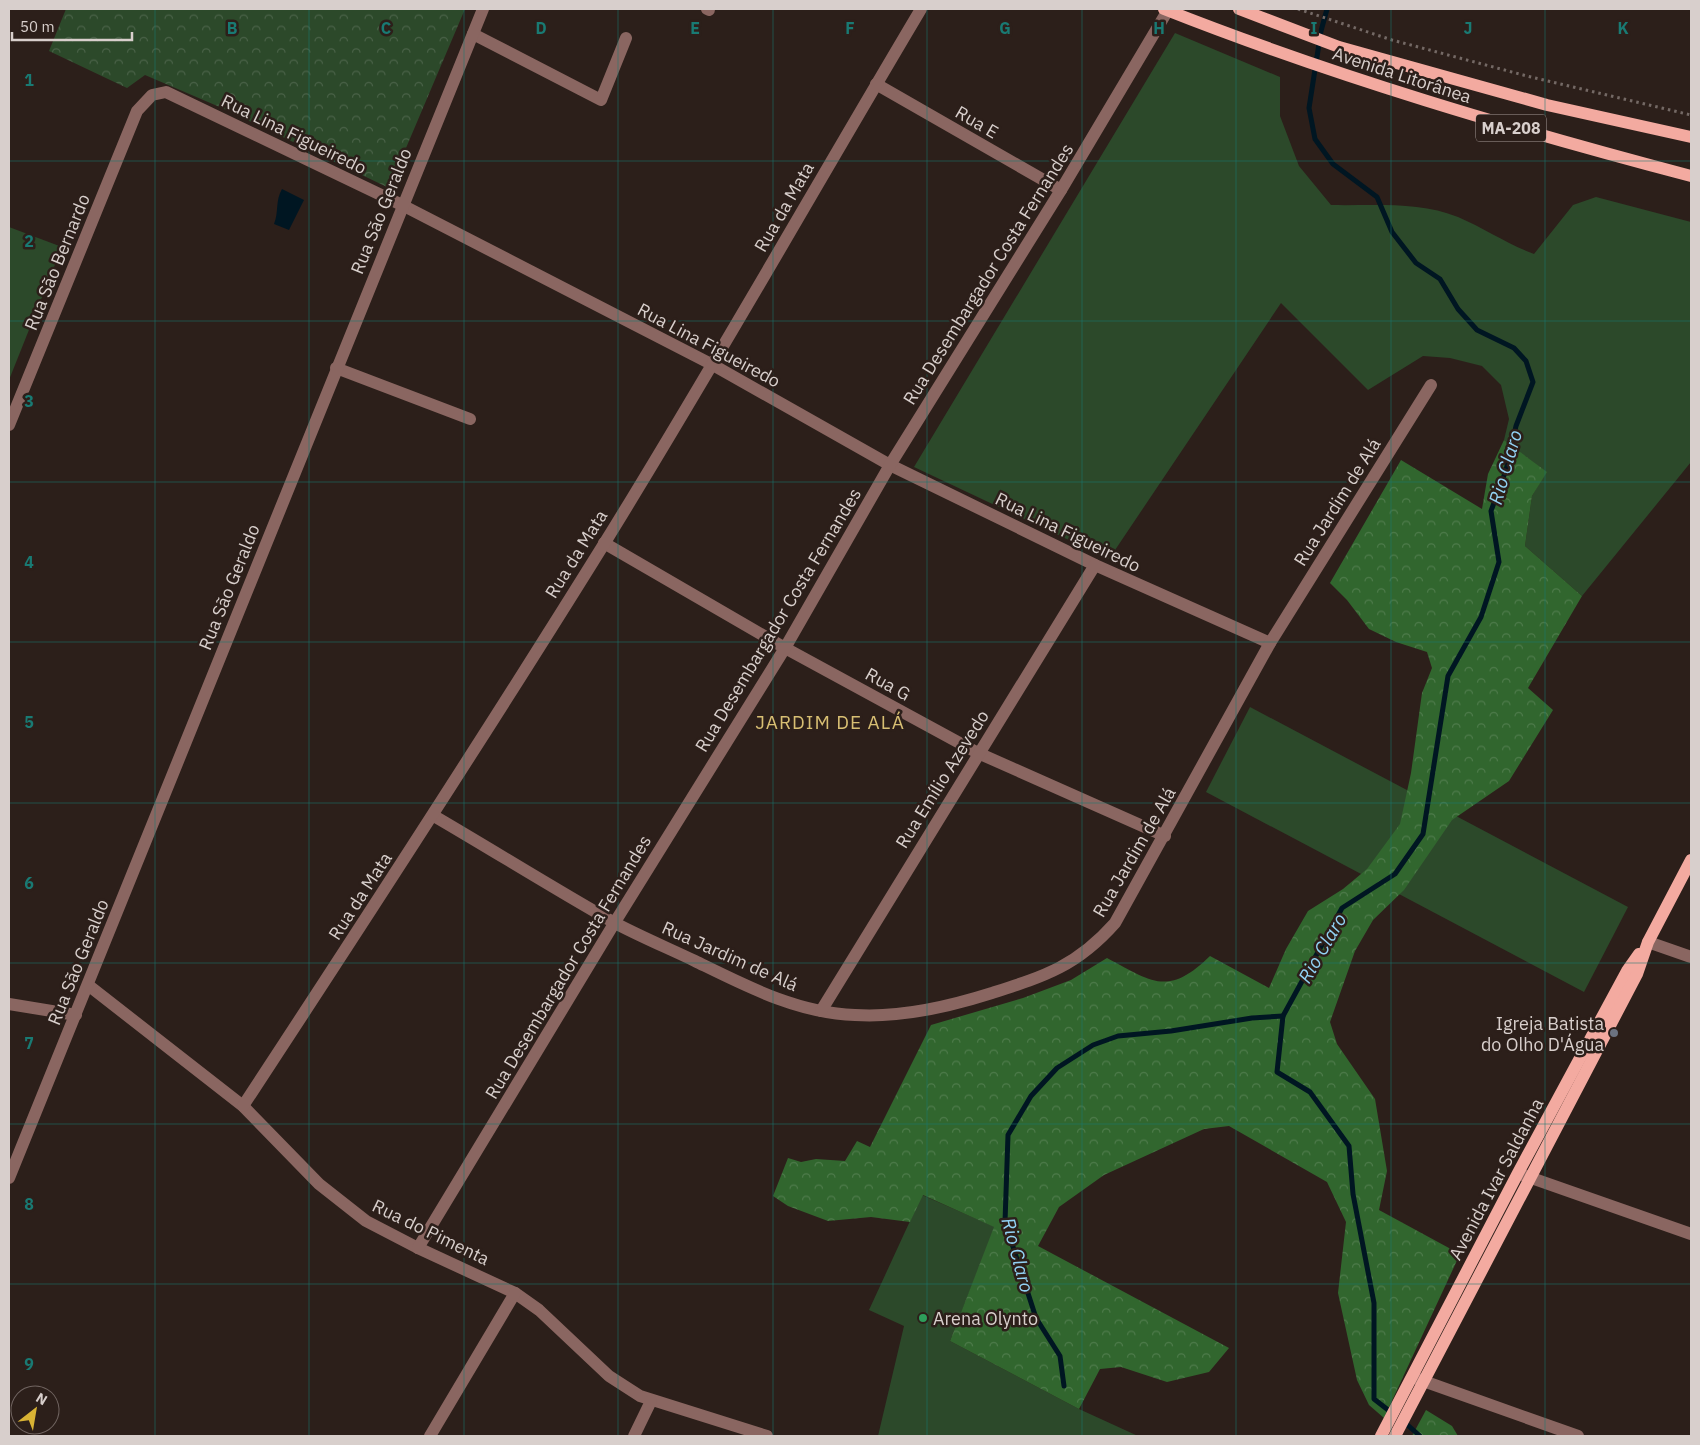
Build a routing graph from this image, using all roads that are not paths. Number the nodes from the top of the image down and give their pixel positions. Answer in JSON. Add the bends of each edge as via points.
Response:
{"nodes":[{"id":1,"x":483,"y":9,"type":"edge"},
{"id":2,"x":921,"y":9,"type":"edge"},
{"id":3,"x":1239,"y":9,"type":"edge"},
{"id":4,"x":1166,"y":10,"type":"edge"},
{"id":5,"x":473,"y":34,"type":"junction"},
{"id":6,"x":626,"y":38,"type":"dead end"},
{"id":7,"x":876,"y":84,"type":"junction"},
{"id":8,"x":137,"y":111,"type":"joint"},
{"id":9,"x":1691,"y":137,"type":"edge"},
{"id":10,"x":1691,"y":176,"type":"edge"},
{"id":11,"x":1061,"y":190,"type":"junction"},
{"id":12,"x":402,"y":206,"type":"junction"},
{"id":13,"x":713,"y":365,"type":"junction"},
{"id":14,"x":336,"y":368,"type":"junction"},
{"id":15,"x":1431,"y":384,"type":"dead end"},
{"id":16,"x":470,"y":419,"type":"dead end"},
{"id":17,"x":9,"y":425,"type":"edge"},
{"id":18,"x":890,"y":465,"type":"junction"},
{"id":19,"x":604,"y":543,"type":"junction"},
{"id":20,"x":1095,"y":566,"type":"junction"},
{"id":21,"x":1270,"y":643,"type":"junction"},
{"id":22,"x":785,"y":648,"type":"junction"},
{"id":23,"x":978,"y":754,"type":"junction"},
{"id":24,"x":434,"y":816,"type":"junction"},
{"id":25,"x":1165,"y":836,"type":"junction"},
{"id":26,"x":1691,"y":860,"type":"edge"},
{"id":27,"x":615,"y":922,"type":"junction"},
{"id":28,"x":1648,"y":942,"type":"junction"},
{"id":29,"x":1691,"y":957,"type":"edge"},
{"id":30,"x":88,"y":985,"type":"junction"},
{"id":31,"x":9,"y":1004,"type":"edge"},
{"id":32,"x":821,"y":1011,"type":"junction"},
{"id":33,"x":76,"y":1015,"type":"junction"},
{"id":34,"x":243,"y":1106,"type":"junction"},
{"id":35,"x":1518,"y":1173,"type":"junction"},
{"id":36,"x":1530,"y":1177,"type":"junction"},
{"id":37,"x":9,"y":1178,"type":"edge"},
{"id":38,"x":1691,"y":1234,"type":"edge"},
{"id":39,"x":418,"y":1248,"type":"junction"},
{"id":40,"x":515,"y":1293,"type":"junction"},
{"id":41,"x":1419,"y":1379,"type":"junction"},
{"id":42,"x":652,"y":1401,"type":"junction"},
{"id":43,"x":430,"y":1436,"type":"edge"},
{"id":44,"x":634,"y":1436,"type":"edge"},
{"id":45,"x":767,"y":1436,"type":"edge"},
{"id":46,"x":1386,"y":1436,"type":"edge"},
{"id":47,"x":1578,"y":1436,"type":"edge"}],
"edges":[{"from":1,"to":5,"type":"street","name":"Rua São Geraldo"},
{"from":2,"to":7,"type":"street","name":"Rua da Mata"},
{"from":3,"to":9,"type":"main road","name":"Avenida Litorânea","number":"MA-208","via":[[1339,46],[1547,105]]},
{"from":4,"to":10,"type":"main road","name":"Avenida Litorânea","number":"MA-208","via":[[1333,71],[1542,137]]},
{"from":4,"to":11,"type":"street","name":"Rua Desembargador Costa Fernandes"},
{"from":5,"to":6,"type":"street","via":[[601,100]]},
{"from":5,"to":12,"type":"street","name":"Rua São Geraldo"},
{"from":7,"to":11,"type":"street","name":"Rua E"},
{"from":7,"to":13,"type":"street","name":"Rua da Mata"},
{"from":8,"to":12,"type":"street","name":"Rua Lina Figueiredo","via":[[152,94],[166,92]]},
{"from":8,"to":17,"type":"street","name":"Rua São Bernardo"},
{"from":11,"to":18,"type":"street","name":"Rua Desembargador Costa Fernandes"},
{"from":12,"to":13,"type":"street","name":"Rua Lina Figueiredo"},
{"from":12,"to":14,"type":"street","name":"Rua São Geraldo"},
{"from":13,"to":18,"type":"street","name":"Rua Lina Figueiredo"},
{"from":13,"to":19,"type":"street","name":"Rua da Mata"},
{"from":14,"to":16,"type":"street"},
{"from":14,"to":30,"type":"street","name":"Rua São Geraldo"},
{"from":15,"to":21,"type":"street","name":"Rua Jardim de Alá"},
{"from":18,"to":20,"type":"street","name":"Rua Lina Figueiredo"},
{"from":18,"to":22,"type":"street","name":"Rua Desembargador Costa Fernandes"},
{"from":19,"to":22,"type":"street","name":"Rua G"},
{"from":19,"to":24,"type":"street","name":"Rua da Mata"},
{"from":20,"to":21,"type":"street","name":"Rua Lina Figueiredo"},
{"from":20,"to":23,"type":"street","name":"Rua Emílio Azevedo"},
{"from":21,"to":25,"type":"street","name":"Rua Jardim de Alá"},
{"from":22,"to":23,"type":"street","name":"Rua G"},
{"from":22,"to":27,"type":"street","name":"Rua Desembargador Costa Fernandes"},
{"from":23,"to":25,"type":"street","name":"Rua G"},
{"from":23,"to":32,"type":"street","name":"Rua Emílio Azevedo"},
{"from":24,"to":27,"type":"street","name":"Rua Jardim de Alá"},
{"from":24,"to":34,"type":"street","name":"Rua da Mata"},
{"from":25,"to":32,"type":"street","name":"Rua Jardim de Alá","via":[[1115,923],[1080,957],[1059,968],[1007,988],[932,1009],[855,1016]]},
{"from":26,"to":28,"type":"main road","name":"Avenida Ivar Saldanha"},
{"from":27,"to":32,"type":"street","name":"Rua Jardim de Alá","via":[[751,989],[784,1002]]},
{"from":27,"to":39,"type":"street","name":"Rua Desembargador Costa Fernandes"},
{"from":28,"to":29,"type":"street"},
{"from":28,"to":35,"type":"main road","name":"Avenida Ivar Saldanha","via":[[1627,971]]},
{"from":28,"to":36,"type":"main road","name":"Avenida Ivar Saldanha","via":[[1637,974]]},
{"from":30,"to":33,"type":"street","name":"Rua São Geraldo"},
{"from":30,"to":34,"type":"street","name":"Rua do Pimenta"},
{"from":31,"to":33,"type":"street"},
{"from":33,"to":37,"type":"street","name":"Rua São Geraldo"},
{"from":34,"to":39,"type":"street","name":"Rua do Pimenta","via":[[340,1203],[366,1221]]},
{"from":35,"to":36,"type":"street"},
{"from":35,"to":41,"type":"main road","name":"Avenida Ivar Saldanha"},
{"from":36,"to":38,"type":"street"},
{"from":36,"to":41,"type":"main road","name":"Avenida Ivar Saldanha"},
{"from":39,"to":40,"type":"street","name":"Rua do Pimenta"},
{"from":40,"to":42,"type":"street","name":"Rua do Pimenta","via":[[539,1310],[609,1376]]},
{"from":40,"to":43,"type":"street"},
{"from":41,"to":46,"type":"main road","name":"Avenida Ivar Saldanha"},
{"from":41,"to":47,"type":"street"},
{"from":42,"to":44,"type":"street"},
{"from":42,"to":45,"type":"street","name":"Rua do Pimenta"}]}
